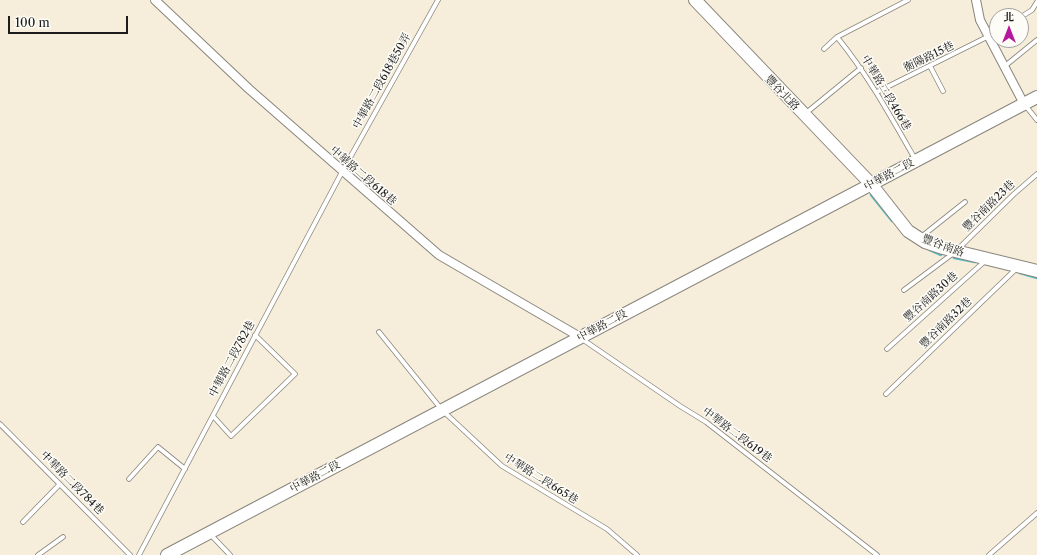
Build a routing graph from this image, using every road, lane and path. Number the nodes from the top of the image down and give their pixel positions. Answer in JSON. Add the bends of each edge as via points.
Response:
{"nodes":[{"id":1,"x":155,"y":0,"type":"edge"},
{"id":2,"x":438,"y":0,"type":"edge"},
{"id":3,"x":695,"y":0,"type":"edge"},
{"id":4,"x":908,"y":0,"type":"edge"},
{"id":5,"x":976,"y":0,"type":"edge"},
{"id":6,"x":902,"y":1,"type":"edge"},
{"id":7,"x":1037,"y":2,"type":"edge"},
{"id":8,"x":1029,"y":12,"type":"edge"},
{"id":9,"x":837,"y":37,"type":"junction"},
{"id":10,"x":989,"y":37,"type":"joint"},
{"id":11,"x":1037,"y":40,"type":"edge"},
{"id":12,"x":995,"y":48,"type":"edge"},
{"id":13,"x":824,"y":49,"type":"dead end"},
{"id":14,"x":930,"y":66,"type":"junction"},
{"id":15,"x":1005,"y":66,"type":"junction"},
{"id":16,"x":862,"y":68,"type":"junction"},
{"id":17,"x":943,"y":91,"type":"dead end"},
{"id":18,"x":877,"y":92,"type":"junction"},
{"id":19,"x":1037,"y":97,"type":"edge"},
{"id":20,"x":1024,"y":104,"type":"junction"},
{"id":21,"x":804,"y":115,"type":"junction"},
{"id":22,"x":1037,"y":120,"type":"edge"},
{"id":23,"x":916,"y":160,"type":"junction"},
{"id":24,"x":342,"y":172,"type":"junction"},
{"id":25,"x":1037,"y":174,"type":"edge"},
{"id":26,"x":871,"y":184,"type":"junction"},
{"id":27,"x":964,"y":202,"type":"dead end"},
{"id":28,"x":919,"y":238,"type":"junction"},
{"id":29,"x":955,"y":252,"type":"junction"},
{"id":30,"x":987,"y":259,"type":"junction"},
{"id":31,"x":1018,"y":266,"type":"junction"},
{"id":32,"x":1037,"y":270,"type":"edge"},
{"id":33,"x":904,"y":290,"type":"dead end"},
{"id":34,"x":379,"y":332,"type":"dead end"},
{"id":35,"x":255,"y":335,"type":"junction"},
{"id":36,"x":580,"y":337,"type":"junction"},
{"id":37,"x":888,"y":349,"type":"dead end"},
{"id":38,"x":886,"y":394,"type":"dead end"},
{"id":39,"x":442,"y":410,"type":"junction"},
{"id":40,"x":213,"y":416,"type":"junction"},
{"id":41,"x":0,"y":424,"type":"edge"},
{"id":42,"x":184,"y":469,"type":"junction"},
{"id":43,"x":129,"y":479,"type":"dead end"},
{"id":44,"x":60,"y":484,"type":"junction"},
{"id":45,"x":1037,"y":513,"type":"edge"},
{"id":46,"x":23,"y":522,"type":"dead end"},
{"id":47,"x":209,"y":533,"type":"junction"},
{"id":48,"x":63,"y":537,"type":"dead end"},
{"id":49,"x":38,"y":555,"type":"edge"},
{"id":50,"x":130,"y":555,"type":"edge"},
{"id":51,"x":139,"y":555,"type":"edge"},
{"id":52,"x":167,"y":555,"type":"edge"},
{"id":53,"x":230,"y":555,"type":"edge"},
{"id":54,"x":637,"y":555,"type":"edge"},
{"id":55,"x":877,"y":555,"type":"edge"},
{"id":56,"x":989,"y":555,"type":"edge"}],
"edges":[{"from":1,"to":24,"type":"street","name":"中華路二段618巷"},
{"from":2,"to":24,"type":"lane","name":"中華路二段618巷50弄"},
{"from":3,"to":21,"type":"street","name":"豐谷北路"},
{"from":4,"to":6,"type":"lane"},
{"from":5,"to":10,"type":"street","via":[[980,20]]},
{"from":6,"to":9,"type":"lane"},
{"from":7,"to":8,"type":"lane"},
{"from":9,"to":13,"type":"lane"},
{"from":9,"to":16,"type":"lane","name":"中華路二段466巷"},
{"from":10,"to":14,"type":"lane","name":"衡陽路15巷"},
{"from":11,"to":15,"type":"lane"},
{"from":12,"to":15,"type":"street"},
{"from":14,"to":17,"type":"lane"},
{"from":14,"to":18,"type":"lane","name":"衡陽路15巷"},
{"from":15,"to":20,"type":"street"},
{"from":16,"to":18,"type":"lane","name":"中華路二段466巷"},
{"from":16,"to":21,"type":"lane"},
{"from":18,"to":23,"type":"lane","name":"中華路二段466巷"},
{"from":19,"to":20,"type":"street","name":"中華路二段"},
{"from":20,"to":22,"type":"lane"},
{"from":20,"to":23,"type":"street","name":"中華路二段"},
{"from":21,"to":26,"type":"street","name":"豐谷北路"},
{"from":23,"to":26,"type":"street","name":"中華路二段"},
{"from":24,"to":35,"type":"lane","name":"中華路二段782巷"},
{"from":24,"to":36,"type":"street","name":"中華路二段618巷","via":[[439,255]]},
{"from":25,"to":29,"type":"lane","name":"豐谷南路23巷"},
{"from":26,"to":28,"type":"street","name":"豐谷南路","via":[[908,231]]},
{"from":26,"to":36,"type":"street","name":"中華路二段"},
{"from":27,"to":28,"type":"lane"},
{"from":28,"to":29,"type":"street","name":"豐谷南路"},
{"from":29,"to":30,"type":"street","name":"豐谷南路"},
{"from":29,"to":33,"type":"lane","name":"豐谷南路23巷"},
{"from":30,"to":31,"type":"street","name":"豐谷南路"},
{"from":30,"to":37,"type":"lane","name":"豐谷南路30巷"},
{"from":31,"to":32,"type":"street","name":"豐谷南路"},
{"from":31,"to":38,"type":"lane","name":"豐谷南路32巷"},
{"from":34,"to":39,"type":"lane","name":"中華路二段665巷"},
{"from":35,"to":40,"type":"lane","name":"中華路二段782巷"},
{"from":35,"to":40,"type":"lane","via":[[295,374],[231,436]]},
{"from":36,"to":39,"type":"street","name":"中華路二段"},
{"from":36,"to":55,"type":"lane","name":"中華路二段619巷","via":[[706,422]]},
{"from":39,"to":47,"type":"street","name":"中華路二段"},
{"from":39,"to":54,"type":"lane","name":"中華路二段665巷","via":[[502,466],[607,529]]},
{"from":40,"to":42,"type":"lane","name":"中華路二段782巷"},
{"from":41,"to":44,"type":"lane","name":"中華路二段784巷"},
{"from":42,"to":43,"type":"lane","via":[[158,447]]},
{"from":42,"to":51,"type":"lane","name":"中華路二段782巷"},
{"from":44,"to":46,"type":"lane"},
{"from":44,"to":50,"type":"lane","name":"中華路二段784巷"},
{"from":45,"to":56,"type":"lane"},
{"from":47,"to":52,"type":"street","name":"中華路二段"},
{"from":47,"to":53,"type":"lane"},
{"from":48,"to":49,"type":"lane"}]}
